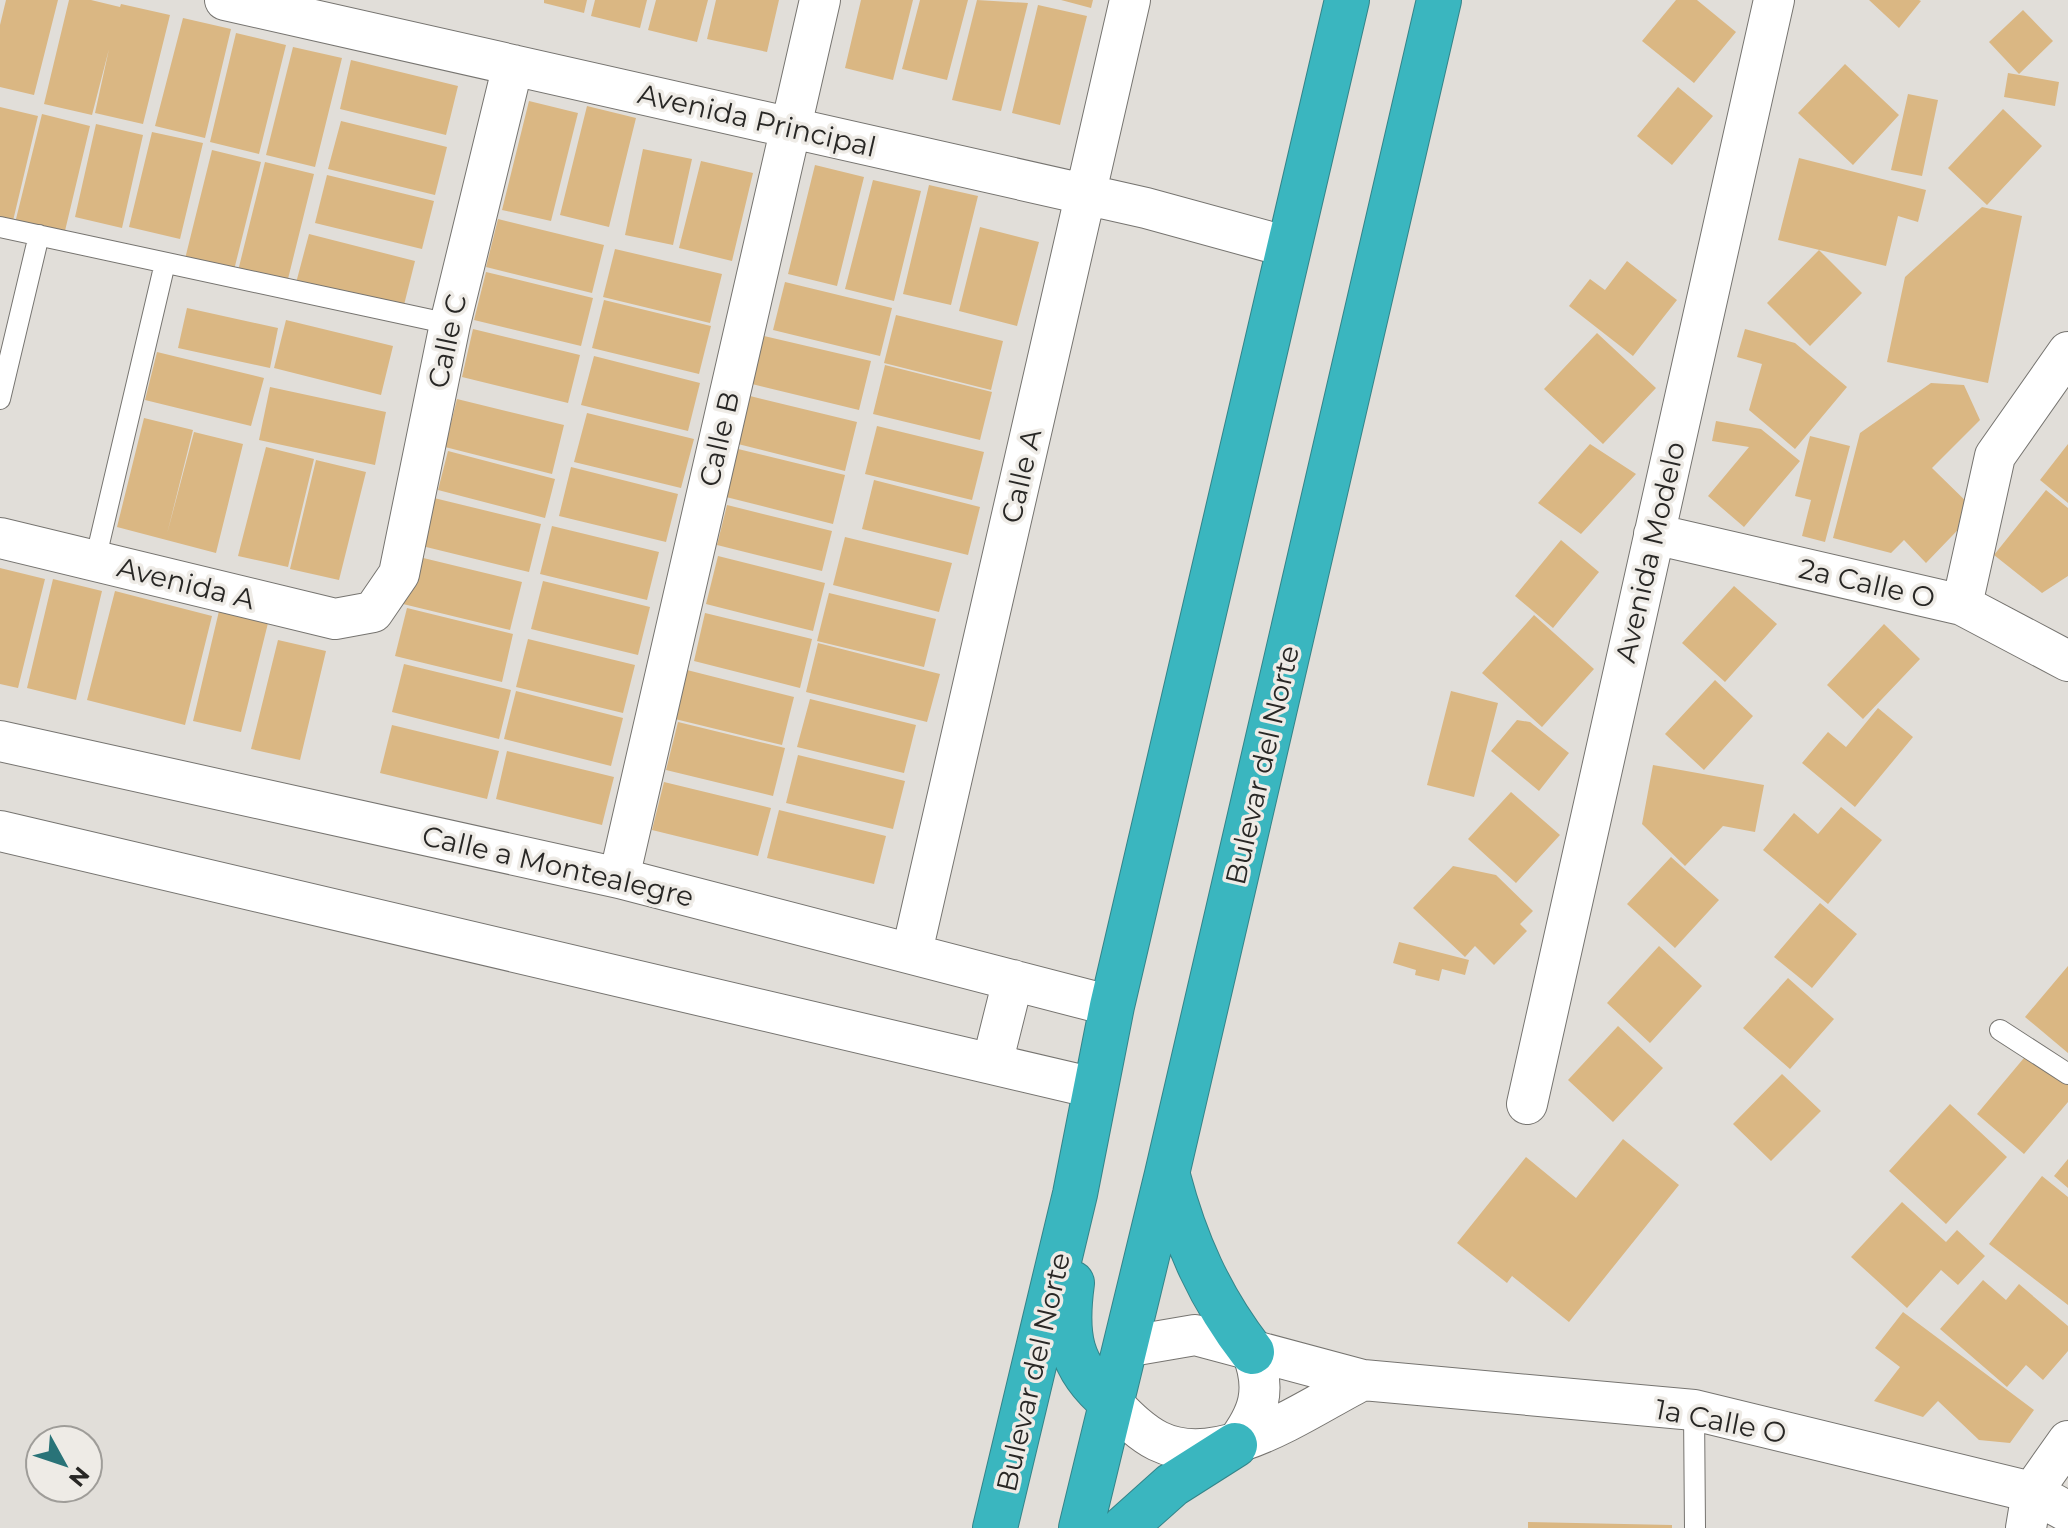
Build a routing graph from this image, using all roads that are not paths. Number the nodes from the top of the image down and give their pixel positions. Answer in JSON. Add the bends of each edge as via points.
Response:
{"nodes":[{"id":1,"x":225,"y":0,"type":"edge"},
{"id":2,"x":820,"y":0,"type":"edge"},
{"id":3,"x":1130,"y":0,"type":"edge"},
{"id":4,"x":1347,"y":0,"type":"edge"},
{"id":5,"x":1439,"y":0,"type":"edge"},
{"id":6,"x":1774,"y":0,"type":"edge"},
{"id":7,"x":280,"y":6,"type":"edge"},
{"id":8,"x":513,"y":65,"type":"junction"},
{"id":9,"x":791,"y":128,"type":"junction"},
{"id":10,"x":1085,"y":195,"type":"junction"},
{"id":11,"x":0,"y":227,"type":"edge"},
{"id":12,"x":39,"y":235,"type":"junction"},
{"id":13,"x":1288,"y":247,"type":"junction"},
{"id":14,"x":165,"y":263,"type":"junction"},
{"id":15,"x":450,"y":324,"type":"junction"},
{"id":16,"x":2068,"y":352,"type":"edge"},
{"id":17,"x":0,"y":399,"type":"edge"},
{"id":18,"x":1654,"y":534,"type":"junction"},
{"id":19,"x":0,"y":538,"type":"edge"},
{"id":20,"x":95,"y":561,"type":"junction"},
{"id":21,"x":1962,"y":605,"type":"junction"},
{"id":22,"x":373,"y":612,"type":"joint"},
{"id":23,"x":2068,"y":661,"type":"edge"},
{"id":24,"x":0,"y":741,"type":"edge"},
{"id":25,"x":0,"y":831,"type":"edge"},
{"id":26,"x":619,"y":878,"type":"junction"},
{"id":27,"x":912,"y":952,"type":"junction"},
{"id":28,"x":1013,"y":980,"type":"junction"},
{"id":29,"x":1112,"y":1006,"type":"junction"},
{"id":30,"x":2000,"y":1030,"type":"dead end"},
{"id":31,"x":992,"y":1064,"type":"junction"},
{"id":32,"x":2068,"y":1074,"type":"edge"},
{"id":33,"x":1094,"y":1088,"type":"junction"},
{"id":34,"x":1527,"y":1104,"type":"dead end"},
{"id":35,"x":1167,"y":1174,"type":"junction"},
{"id":36,"x":1075,"y":1194,"type":"junction"},
{"id":37,"x":1125,"y":1347,"type":"junction"},
{"id":38,"x":1252,"y":1352,"type":"junction"},
{"id":39,"x":1078,"y":1367,"type":"junction"},
{"id":40,"x":1363,"y":1380,"type":"junction"},
{"id":41,"x":1111,"y":1402,"type":"junction"},
{"id":42,"x":1694,"y":1410,"type":"junction"},
{"id":43,"x":2068,"y":1441,"type":"edge"},
{"id":44,"x":1235,"y":1445,"type":"junction"},
{"id":45,"x":2029,"y":1510,"type":"edge"},
{"id":46,"x":2068,"y":1512,"type":"edge"},
{"id":47,"x":995,"y":1528,"type":"edge"},
{"id":48,"x":1011,"y":1528,"type":"edge"},
{"id":49,"x":1081,"y":1528,"type":"edge"},
{"id":50,"x":1124,"y":1528,"type":"edge"},
{"id":51,"x":1695,"y":1528,"type":"edge"}],
"edges":[{"from":1,"to":7,"type":"street","name":"Avenida Principal"},
{"from":2,"to":9,"type":"street","name":"Calle B"},
{"from":3,"to":10,"type":"street","name":"Calle A"},
{"from":4,"to":13,"type":"highway","name":"Bulevar del Norte"},
{"from":5,"to":35,"type":"highway","name":"Bulevar del Norte"},
{"from":6,"to":18,"type":"street","name":"Avenida Modelo"},
{"from":7,"to":8,"type":"street","name":"Avenida Principal"},
{"from":8,"to":9,"type":"street","name":"Avenida Principal"},
{"from":8,"to":15,"type":"street","name":"Calle C"},
{"from":9,"to":10,"type":"street","name":"Avenida Principal"},
{"from":9,"to":26,"type":"street","name":"Calle B"},
{"from":10,"to":13,"type":"street","name":"Avenida Principal"},
{"from":10,"to":27,"type":"street","name":"Calle A"},
{"from":11,"to":12,"type":"lane"},
{"from":12,"to":14,"type":"lane"},
{"from":12,"to":17,"type":"lane"},
{"from":13,"to":29,"type":"highway","name":"Bulevar del Norte"},
{"from":14,"to":15,"type":"lane"},
{"from":14,"to":20,"type":"lane"},
{"from":15,"to":22,"type":"street","name":"Calle C","via":[[399,574]]},
{"from":16,"to":21,"type":"street","via":[[1995,456]]},
{"from":18,"to":21,"type":"street","name":"2a Calle O"},
{"from":18,"to":34,"type":"street","name":"Avenida Modelo"},
{"from":19,"to":20,"type":"street","name":"Avenida A"},
{"from":20,"to":22,"type":"street","name":"Avenida A","via":[[335,619]]},
{"from":21,"to":23,"type":"street","name":"2a Calle O"},
{"from":24,"to":26,"type":"street","name":"Calle a Montealegre"},
{"from":25,"to":31,"type":"street"},
{"from":26,"to":27,"type":"street","name":"Calle a Montealegre"},
{"from":27,"to":28,"type":"street","name":"Calle a Montealegre"},
{"from":28,"to":29,"type":"street","name":"Calle a Montealegre"},
{"from":28,"to":31,"type":"street"},
{"from":29,"to":33,"type":"highway","name":"Bulevar del Norte"},
{"from":30,"to":32,"type":"lane"},
{"from":31,"to":33,"type":"street"},
{"from":33,"to":36,"type":"highway","name":"Bulevar del Norte"},
{"from":35,"to":37,"type":"highway","name":"Bulevar del Norte"},
{"from":35,"to":38,"type":"highway","via":[[1197,1265]]},
{"from":36,"to":39,"type":"highway","via":[[1086,1207],[1069,1309]]},
{"from":36,"to":47,"type":"highway","name":"Bulevar del Norte"},
{"from":37,"to":38,"type":"street","name":"1a Calle O","via":[[1195,1335]]},
{"from":37,"to":39,"type":"highway"},
{"from":37,"to":41,"type":"highway","name":"Bulevar del Norte"},
{"from":38,"to":40,"type":"street","name":"1a Calle O"},
{"from":38,"to":44,"type":"street","via":[[1261,1374],[1261,1400]]},
{"from":39,"to":41,"type":"highway"},
{"from":39,"to":48,"type":"highway","via":[[1058,1393],[1043,1427]]},
{"from":40,"to":42,"type":"street","name":"1a Calle O"},
{"from":40,"to":44,"type":"street"},
{"from":41,"to":44,"type":"street","via":[[1165,1444],[1211,1450]]},
{"from":41,"to":49,"type":"highway","name":"Bulevar del Norte"},
{"from":42,"to":45,"type":"street","name":"1a Calle O"},
{"from":42,"to":51,"type":"lane"},
{"from":43,"to":45,"type":"street"},
{"from":44,"to":50,"type":"highway","via":[[1172,1485]]},
{"from":45,"to":46,"type":"street","name":"1a Calle O"}]}
